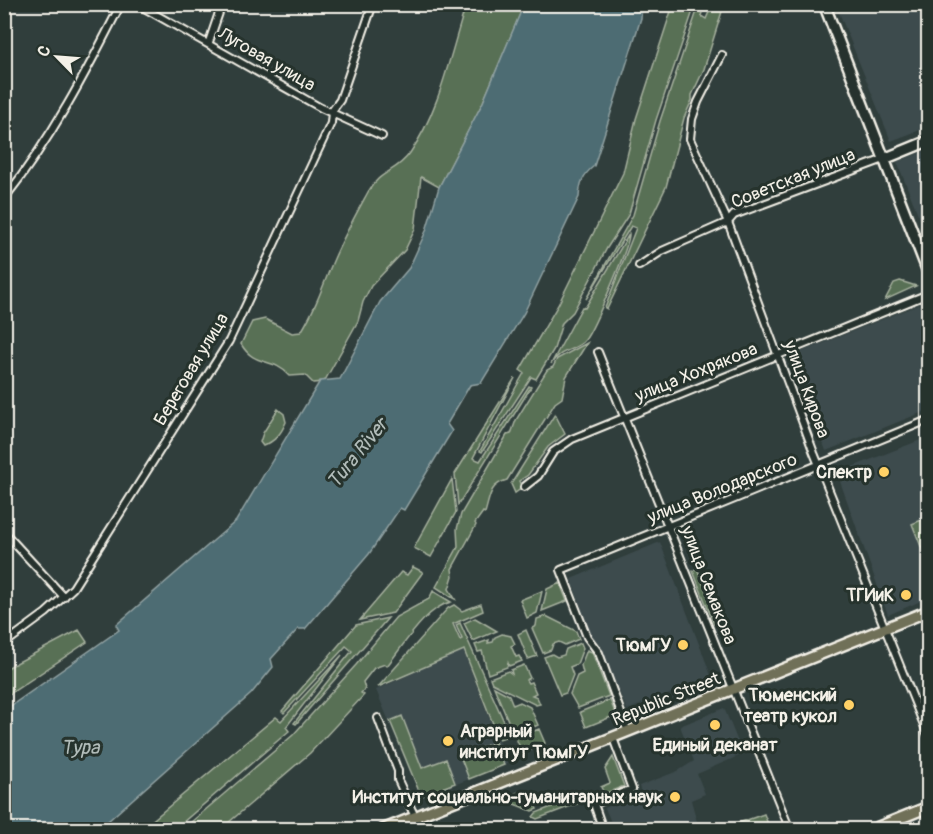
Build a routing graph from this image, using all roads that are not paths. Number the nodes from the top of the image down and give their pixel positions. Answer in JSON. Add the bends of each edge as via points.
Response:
{"nodes":[{"id":1,"x":121,"y":4,"type":"edge"},
{"id":2,"x":137,"y":4,"type":"edge"},
{"id":3,"x":222,"y":4,"type":"edge"},
{"id":4,"x":373,"y":4,"type":"edge"},
{"id":5,"x":824,"y":4,"type":"edge"},
{"id":6,"x":209,"y":42,"type":"junction"},
{"id":7,"x":722,"y":55,"type":"dead end"},
{"id":8,"x":332,"y":111,"type":"junction"},
{"id":9,"x":382,"y":136,"type":"dead end"},
{"id":10,"x":928,"y":141,"type":"edge"},
{"id":11,"x":884,"y":159,"type":"junction"},
{"id":12,"x":5,"y":198,"type":"edge"},
{"id":13,"x":728,"y":222,"type":"junction"},
{"id":14,"x":639,"y":266,"type":"dead end"},
{"id":15,"x":928,"y":272,"type":"edge"},
{"id":16,"x":928,"y":294,"type":"edge"},
{"id":17,"x":598,"y":352,"type":"dead end"},
{"id":18,"x":778,"y":354,"type":"junction"},
{"id":19,"x":625,"y":417,"type":"junction"},
{"id":20,"x":928,"y":420,"type":"edge"},
{"id":21,"x":819,"y":464,"type":"junction"},
{"id":22,"x":524,"y":487,"type":"dead end"},
{"id":23,"x":670,"y":525,"type":"junction"},
{"id":24,"x":4,"y":532,"type":"edge"},
{"id":25,"x":64,"y":597,"type":"junction"},
{"id":26,"x":928,"y":611,"type":"edge"},
{"id":27,"x":886,"y":628,"type":"junction"},
{"id":28,"x":4,"y":644,"type":"edge"},
{"id":29,"x":734,"y":690,"type":"junction"},
{"id":30,"x":378,"y":718,"type":"dead end"},
{"id":31,"x":628,"y":732,"type":"junction"},
{"id":32,"x":928,"y":735,"type":"edge"},
{"id":33,"x":613,"y":738,"type":"junction"},
{"id":34,"x":928,"y":807,"type":"edge"},
{"id":35,"x":416,"y":816,"type":"junction"},
{"id":36,"x":382,"y":830,"type":"edge"},
{"id":37,"x":421,"y":830,"type":"edge"},
{"id":38,"x":603,"y":830,"type":"edge"},
{"id":39,"x":790,"y":830,"type":"edge"},
{"id":40,"x":871,"y":830,"type":"edge"}],
"edges":[{"from":1,"to":12,"type":"street","via":[[44,147]]},
{"from":2,"to":6,"type":"street","name":"Луговая улица"},
{"from":3,"to":6,"type":"street"},
{"from":4,"to":8,"type":"street","name":"Береговая улица","via":[[340,100]]},
{"from":5,"to":11,"type":"main road"},
{"from":6,"to":8,"type":"street","name":"Луговая улица"},
{"from":7,"to":13,"type":"street","name":"улица Кирова","via":[[698,102],[690,139]]},
{"from":8,"to":9,"type":"street","name":"Луговая улица"},
{"from":8,"to":25,"type":"street","name":"Береговая улица","via":[[331,123],[229,341],[76,584]]},
{"from":10,"to":11,"type":"main road","name":"Советская улица"},
{"from":11,"to":13,"type":"street","name":"Советская улица","via":[[735,215]]},
{"from":11,"to":15,"type":"main road"},
{"from":13,"to":14,"type":"street","name":"Советская улица","via":[[662,251]]},
{"from":13,"to":18,"type":"street","name":"улица Кирова"},
{"from":16,"to":18,"type":"street","name":"улица Хохрякова"},
{"from":17,"to":19,"type":"street","name":"улица Семакова"},
{"from":18,"to":19,"type":"street","name":"улица Хохрякова"},
{"from":18,"to":21,"type":"street","name":"улица Кирова"},
{"from":19,"to":22,"type":"street","name":"улица Хохрякова","via":[[572,439],[553,452],[538,476]]},
{"from":19,"to":23,"type":"street","name":"улица Семакова"},
{"from":20,"to":21,"type":"street","name":"улица Володарского"},
{"from":21,"to":23,"type":"street","name":"улица Володарского"},
{"from":21,"to":27,"type":"street","name":"улица Кирова"},
{"from":23,"to":29,"type":"street","name":"улица Семакова"},
{"from":23,"to":31,"type":"street","name":"улица Володарского","via":[[561,570],[587,637],[599,653]]},
{"from":24,"to":25,"type":"street"},
{"from":25,"to":28,"type":"street","name":"Береговая улица"},
{"from":26,"to":27,"type":"main road","name":"Republic Street"},
{"from":27,"to":29,"type":"main road","name":"Republic Street"},
{"from":27,"to":32,"type":"street","name":"улица Кирова"},
{"from":29,"to":31,"type":"main road","name":"Republic Street"},
{"from":29,"to":39,"type":"street","name":"улица Семакова"},
{"from":30,"to":35,"type":"street","via":[[398,780]]},
{"from":31,"to":33,"type":"main road","name":"Republic Street"},
{"from":33,"to":35,"type":"main road","name":"Republic Street"},
{"from":33,"to":38,"type":"street","via":[[632,789],[594,804]]},
{"from":34,"to":40,"type":"main road"},
{"from":35,"to":36,"type":"main road","name":"Republic Street"},
{"from":35,"to":37,"type":"street"}]}
